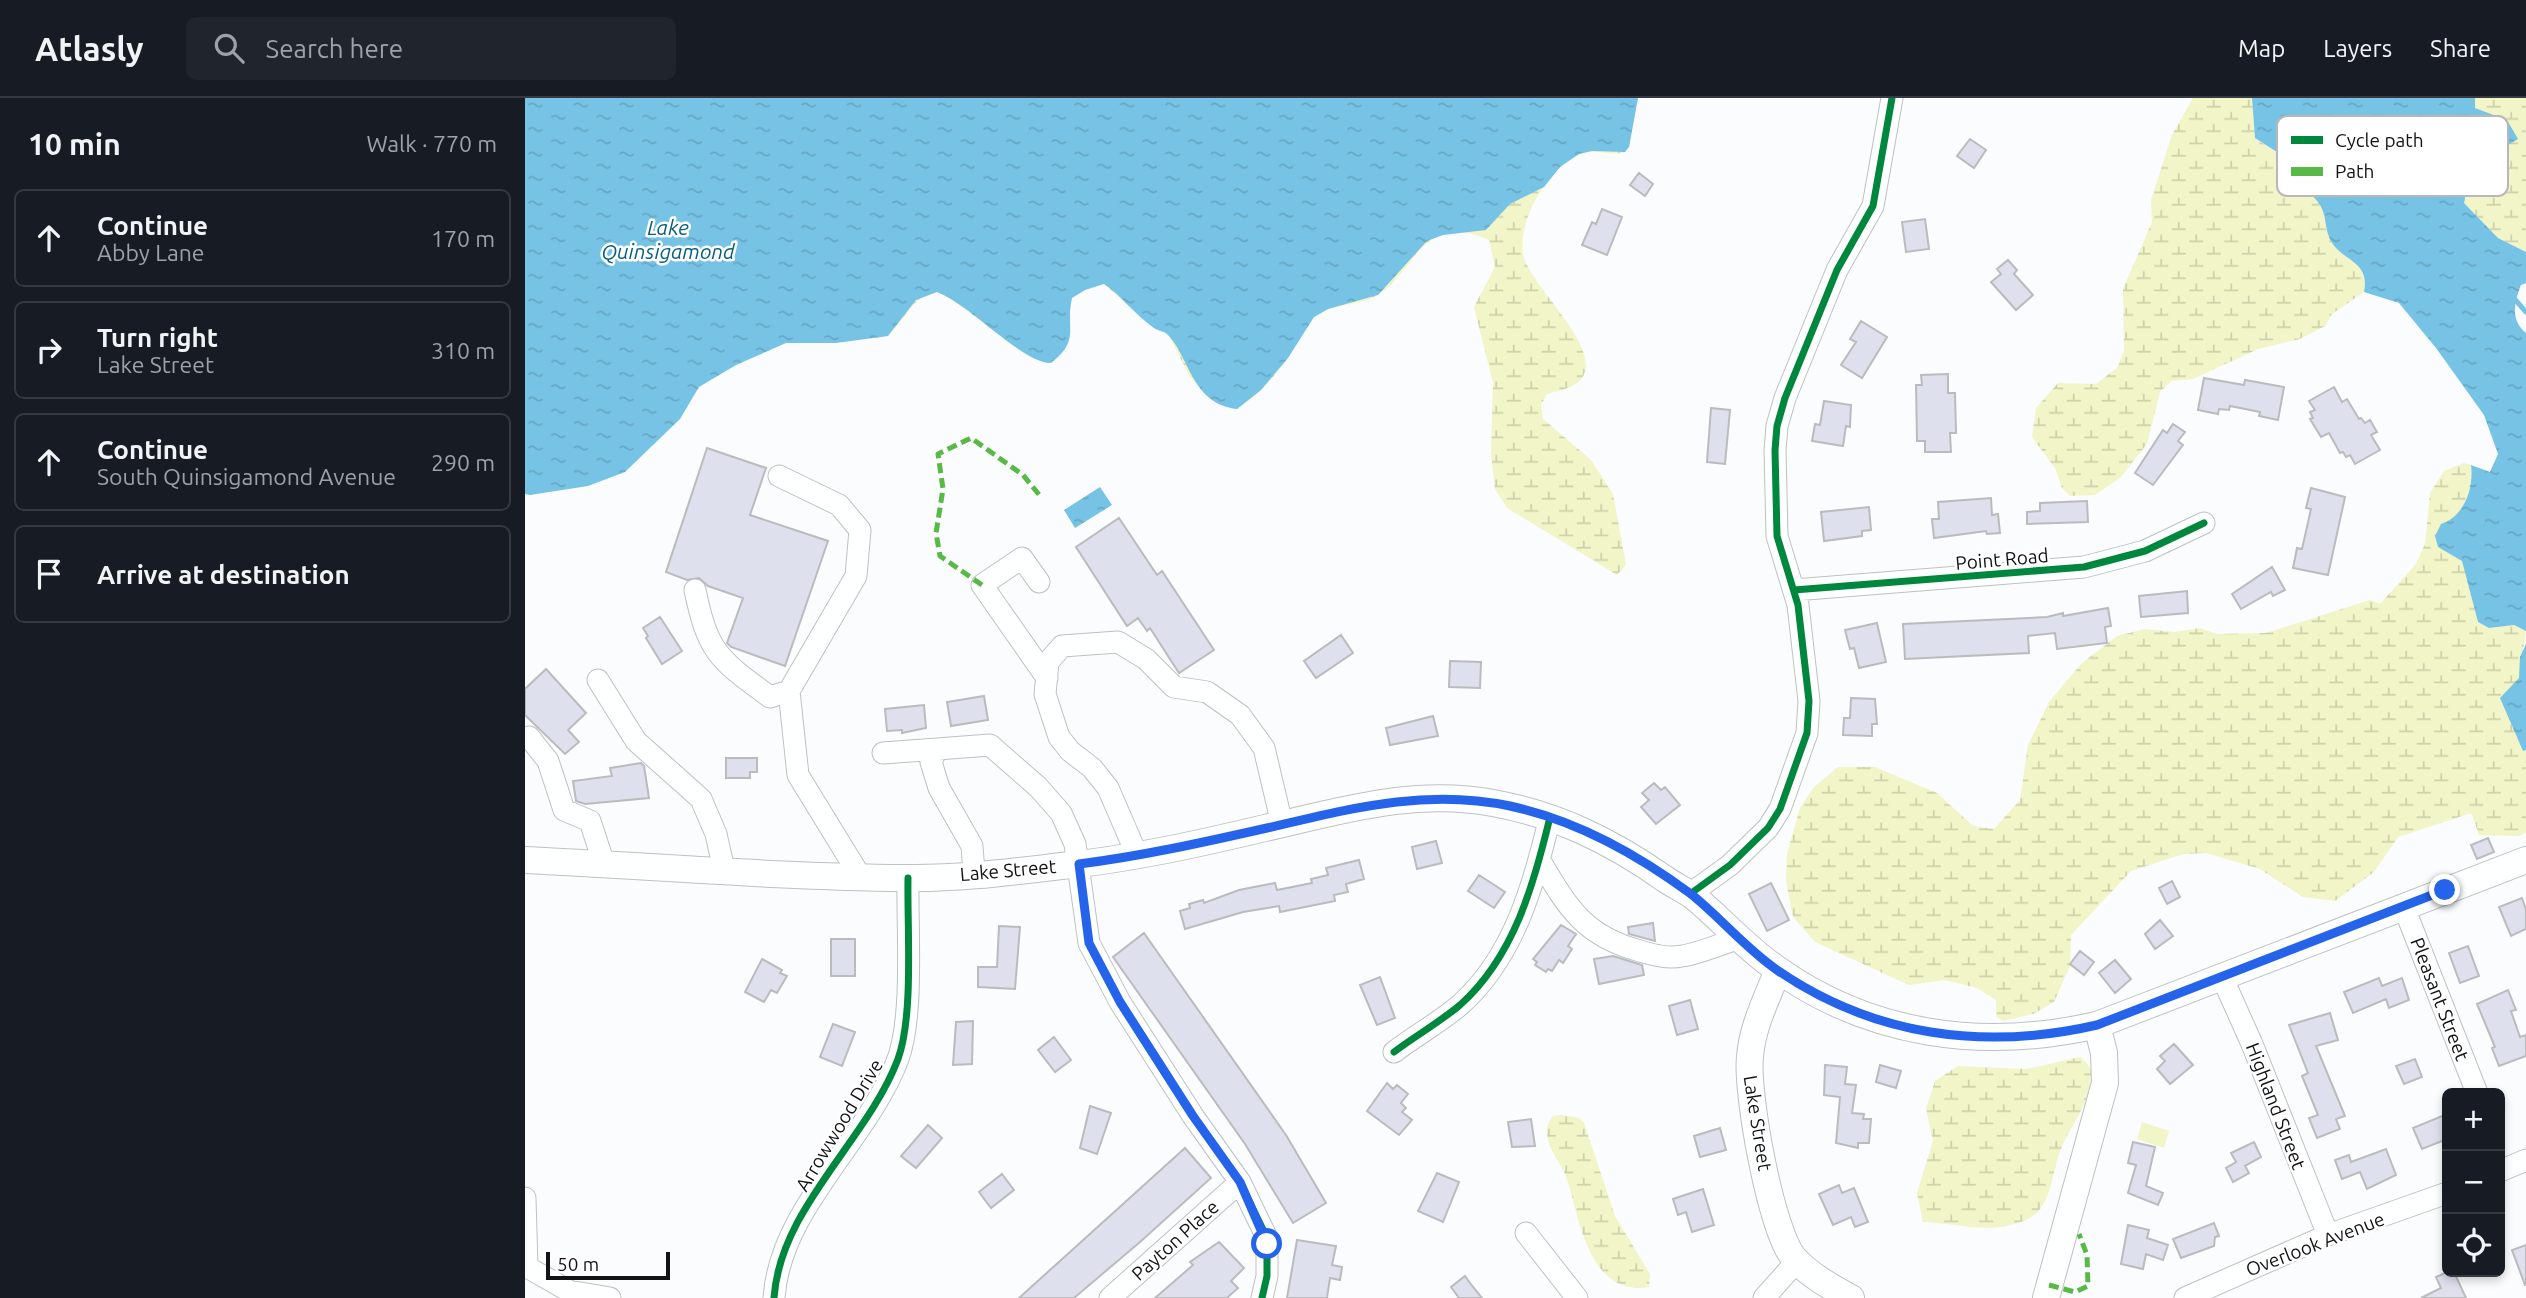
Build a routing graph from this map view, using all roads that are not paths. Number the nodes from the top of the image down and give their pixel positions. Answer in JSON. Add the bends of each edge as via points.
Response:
{"nodes":[{"id":1,"x":1892,"y":98,"type":"edge"},
{"id":2,"x":779,"y":476,"type":"dead end"},
{"id":3,"x":2204,"y":523,"type":"dead end"},
{"id":4,"x":1039,"y":583,"type":"dead end"},
{"id":5,"x":695,"y":590,"type":"dead end"},
{"id":6,"x":1794,"y":590,"type":"junction"},
{"id":7,"x":1047,"y":678,"type":"junction"},
{"id":8,"x":597,"y":680,"type":"dead end"},
{"id":9,"x":789,"y":691,"type":"junction"},
{"id":10,"x":529,"y":737,"type":"dead end"},
{"id":11,"x":937,"y":749,"type":"junction"},
{"id":12,"x":883,"y":753,"type":"dead end"},
{"id":13,"x":1550,"y":817,"type":"junction"},
{"id":14,"x":1282,"y":824,"type":"junction"},
{"id":15,"x":1137,"y":855,"type":"junction"},
{"id":16,"x":525,"y":860,"type":"edge"},
{"id":17,"x":2526,"y":860,"type":"edge"},
{"id":18,"x":1540,"y":861,"type":"junction"},
{"id":19,"x":604,"y":864,"type":"junction"},
{"id":20,"x":1079,"y":864,"type":"junction"},
{"id":21,"x":724,"y":870,"type":"junction"},
{"id":22,"x":974,"y":873,"type":"junction"},
{"id":23,"x":860,"y":876,"type":"junction"},
{"id":24,"x":908,"y":878,"type":"junction"},
{"id":25,"x":1690,"y":894,"type":"junction"},
{"id":26,"x":2403,"y":905,"type":"junction"},
{"id":27,"x":1739,"y":938,"type":"junction"},
{"id":28,"x":1778,"y":971,"type":"junction"},
{"id":29,"x":2222,"y":977,"type":"junction"},
{"id":30,"x":2097,"y":1025,"type":"junction"},
{"id":31,"x":1394,"y":1052,"type":"dead end"},
{"id":32,"x":2475,"y":1088,"type":"edge"},
{"id":33,"x":2526,"y":1160,"type":"edge"},
{"id":34,"x":2505,"y":1165,"type":"edge"},
{"id":35,"x":1240,"y":1182,"type":"junction"},
{"id":36,"x":2442,"y":1195,"type":"edge"},
{"id":37,"x":525,"y":1198,"type":"edge"},
{"id":38,"x":1526,"y":1233,"type":"dead end"},
{"id":39,"x":2328,"y":1235,"type":"junction"},
{"id":40,"x":1797,"y":1261,"type":"junction"},
{"id":41,"x":526,"y":1270,"type":"edge"},
{"id":42,"x":610,"y":1298,"type":"edge"},
{"id":43,"x":774,"y":1298,"type":"edge"},
{"id":44,"x":1110,"y":1298,"type":"edge"},
{"id":45,"x":1262,"y":1298,"type":"edge"},
{"id":46,"x":1577,"y":1298,"type":"edge"},
{"id":47,"x":1764,"y":1298,"type":"edge"},
{"id":48,"x":1850,"y":1298,"type":"edge"},
{"id":49,"x":2046,"y":1298,"type":"edge"},
{"id":50,"x":2185,"y":1298,"type":"edge"}],
"edges":[{"from":1,"to":6,"type":"street","via":[[1873,206],[1837,270],[1777,426],[1777,536]]},
{"from":2,"to":9,"type":"street","via":[[839,505],[860,530],[856,576]]},
{"from":3,"to":6,"type":"street","name":"Point Road","via":[[2145,551],[2084,567]]},
{"from":4,"to":7,"type":"street","via":[[1022,558],[982,585]]},
{"from":5,"to":9,"type":"street","via":[[702,628],[722,662],[770,697]]},
{"from":6,"to":25,"type":"street","via":[[1809,701],[1807,733],[1795,770],[1768,828],[1730,865]]},
{"from":7,"to":14,"type":"street","via":[[1048,662],[1062,646],[1118,642],[1146,659],[1174,687],[1207,692],[1240,715],[1264,748]]},
{"from":7,"to":15,"type":"street","via":[[1045,694],[1059,737],[1108,788]]},
{"from":8,"to":21,"type":"street","via":[[636,741],[701,799]]},
{"from":9,"to":23,"type":"street","via":[[798,775]]},
{"from":10,"to":19,"type":"street","via":[[548,761],[564,810],[590,821]]},
{"from":11,"to":12,"type":"street"},
{"from":11,"to":20,"type":"street","via":[[990,745],[1061,813]]},
{"from":11,"to":22,"type":"street","via":[[931,762],[939,788],[972,846]]},
{"from":13,"to":14,"type":"main road","name":"Lake Street","via":[[1478,800],[1428,798],[1359,806]]},
{"from":13,"to":18,"type":"street"},
{"from":13,"to":25,"type":"main road","name":"Lake Street","via":[[1604,839]]},
{"from":14,"to":15,"type":"main road","name":"Lake Street"},
{"from":15,"to":20,"type":"main road","name":"Lake Street"},
{"from":16,"to":19,"type":"main road","name":"Lake Street"},
{"from":17,"to":26,"type":"main road"},
{"from":18,"to":27,"type":"street","via":[[1569,909],[1586,927],[1631,948],[1665,957],[1682,956]]},
{"from":18,"to":31,"type":"street","via":[[1510,938],[1486,976],[1460,1005]]},
{"from":19,"to":21,"type":"main road","name":"Lake Street"},
{"from":20,"to":22,"type":"main road","name":"Lake Street"},
{"from":20,"to":35,"type":"street","via":[[1089,943],[1120,1002]]},
{"from":21,"to":23,"type":"main road","name":"Lake Street"},
{"from":22,"to":24,"type":"main road","name":"Lake Street"},
{"from":23,"to":24,"type":"main road","name":"Lake Street"},
{"from":24,"to":43,"type":"street","name":"Arrowwood Drive","via":[[906,1012],[898,1058],[793,1232],[780,1261]]},
{"from":25,"to":27,"type":"main road","name":"Lake Street"},
{"from":26,"to":29,"type":"main road"},
{"from":26,"to":32,"type":"street","name":"Pleasant Street"},
{"from":27,"to":28,"type":"main road","name":"Lake Street"},
{"from":28,"to":30,"type":"main road","via":[[1821,996],[1918,1032],[1990,1038]]},
{"from":28,"to":40,"type":"main road","name":"Lake Street","via":[[1756,1028],[1749,1069],[1774,1214],[1781,1237]]},
{"from":29,"to":30,"type":"main road"},
{"from":29,"to":39,"type":"street","name":"Highland Street"},
{"from":30,"to":49,"type":"main road","via":[[2105,1083]]},
{"from":33,"to":34,"type":"street"},
{"from":35,"to":44,"type":"street","name":"Payton Place"},
{"from":35,"to":45,"type":"street","via":[[1267,1238],[1268,1276]]},
{"from":36,"to":39,"type":"street","name":"Overlook Avenue"},
{"from":37,"to":41,"type":"street"},
{"from":38,"to":46,"type":"street"},
{"from":39,"to":50,"type":"street","name":"Overlook Avenue"},
{"from":40,"to":47,"type":"street"},
{"from":40,"to":48,"type":"main road","name":"Lake Street"},
{"from":41,"to":42,"type":"street","via":[[569,1291]]}]}
